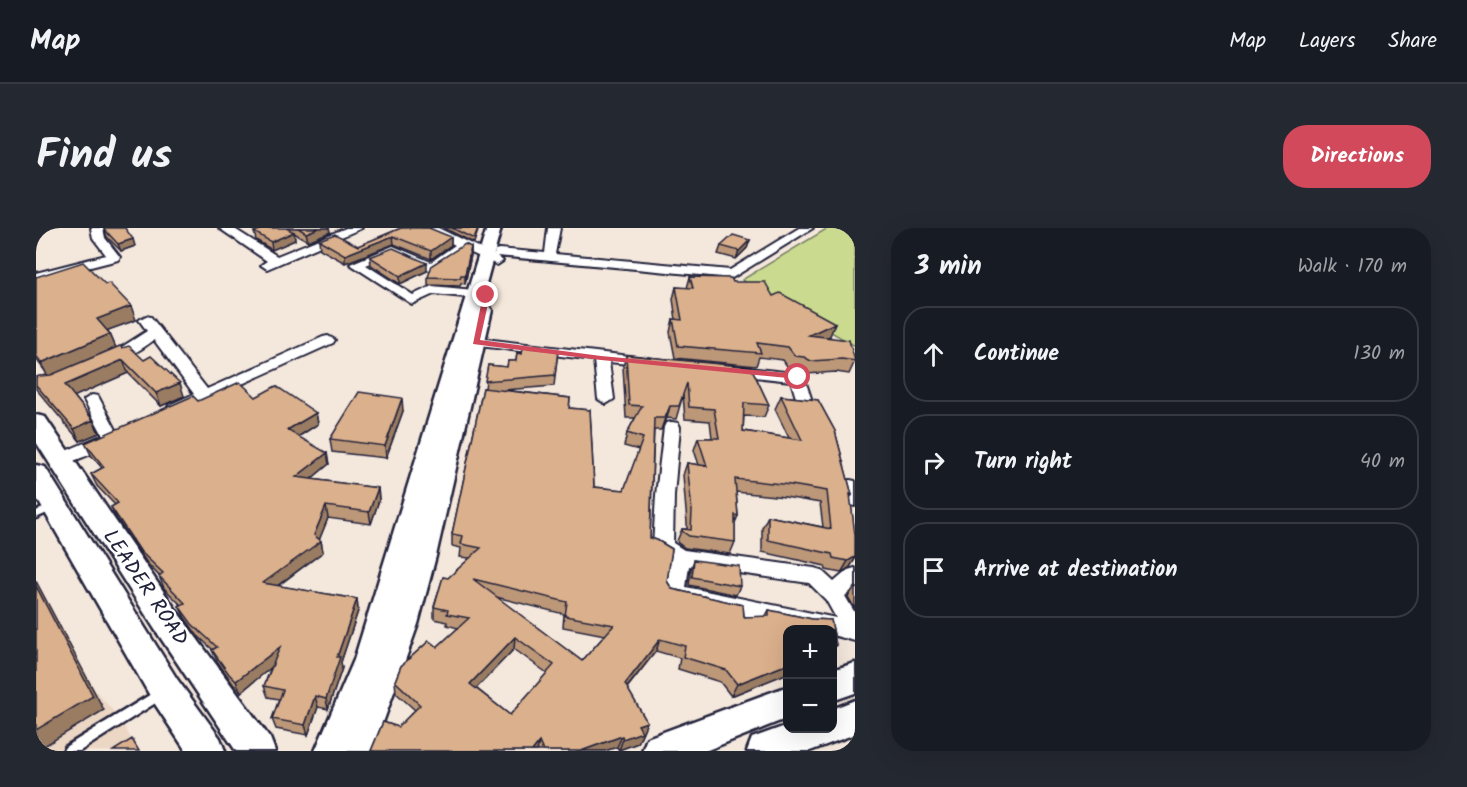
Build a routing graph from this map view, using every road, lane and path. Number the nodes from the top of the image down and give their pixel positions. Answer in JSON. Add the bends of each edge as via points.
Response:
{"nodes":[{"id":1,"x":225,"y":228,"type":"edge"},
{"id":2,"x":356,"y":228,"type":"edge"},
{"id":3,"x":494,"y":228,"type":"edge"},
{"id":4,"x":506,"y":228,"type":"edge"},
{"id":5,"x":554,"y":228,"type":"edge"},
{"id":6,"x":807,"y":228,"type":"edge"},
{"id":7,"x":100,"y":229,"type":"edge"},
{"id":8,"x":435,"y":230,"type":"edge"},
{"id":9,"x":464,"y":245,"type":"junction"},
{"id":10,"x":550,"y":252,"type":"dead end"},
{"id":11,"x":494,"y":256,"type":"junction"},
{"id":12,"x":36,"y":276,"type":"edge"},
{"id":13,"x":474,"y":294,"type":"junction"},
{"id":14,"x":328,"y":340,"type":"dead end"},
{"id":15,"x":476,"y":342,"type":"junction"},
{"id":16,"x":601,"y":358,"type":"junction"},
{"id":17,"x":98,"y":364,"type":"edge"},
{"id":18,"x":659,"y":364,"type":"edge"},
{"id":19,"x":717,"y":369,"type":"edge"},
{"id":20,"x":204,"y":396,"type":"junction"},
{"id":21,"x":606,"y":399,"type":"dead end"},
{"id":22,"x":92,"y":400,"type":"dead end"},
{"id":23,"x":805,"y":404,"type":"edge"},
{"id":24,"x":164,"y":414,"type":"edge"},
{"id":25,"x":36,"y":423,"type":"edge"},
{"id":26,"x":672,"y":427,"type":"dead end"},
{"id":27,"x":48,"y":467,"type":"edge"},
{"id":28,"x":46,"y":511,"type":"edge"},
{"id":29,"x":680,"y":557,"type":"junction"},
{"id":30,"x":855,"y":576,"type":"edge"},
{"id":31,"x":833,"y":594,"type":"junction"},
{"id":32,"x":855,"y":632,"type":"edge"},
{"id":33,"x":855,"y":678,"type":"edge"},
{"id":34,"x":837,"y":684,"type":"edge"},
{"id":35,"x":165,"y":690,"type":"junction"},
{"id":36,"x":783,"y":704,"type":"edge"},
{"id":37,"x":855,"y":717,"type":"edge"},
{"id":38,"x":837,"y":724,"type":"edge"},
{"id":39,"x":814,"y":733,"type":"edge"},
{"id":40,"x":69,"y":751,"type":"edge"},
{"id":41,"x":207,"y":751,"type":"edge"},
{"id":42,"x":257,"y":751,"type":"edge"},
{"id":43,"x":330,"y":751,"type":"edge"},
{"id":44,"x":358,"y":751,"type":"edge"},
{"id":45,"x":660,"y":751,"type":"edge"},
{"id":46,"x":765,"y":751,"type":"edge"}],
"edges":[{"from":1,"to":2,"type":"street","via":[[271,263]]},
{"from":3,"to":11,"type":"street"},
{"from":4,"to":11,"type":"street"},
{"from":5,"to":10,"type":"street"},
{"from":6,"to":11,"type":"street","via":[[732,274]]},
{"from":7,"to":12,"type":"street","via":[[99,238],[114,257]]},
{"from":8,"to":9,"type":"street"},
{"from":9,"to":11,"type":"street"},
{"from":9,"to":13,"type":"street","via":[[432,267],[393,250],[356,264],[412,300],[432,290]]},
{"from":11,"to":13,"type":"street"},
{"from":11,"to":15,"type":"street"},
{"from":13,"to":43,"type":"street","via":[[368,660]]},
{"from":14,"to":20,"type":"street"},
{"from":15,"to":16,"type":"street"},
{"from":15,"to":44,"type":"street","via":[[405,624]]},
{"from":16,"to":18,"type":"street"},
{"from":16,"to":21,"type":"street"},
{"from":17,"to":20,"type":"street","via":[[135,347],[150,326]]},
{"from":19,"to":23,"type":"street","via":[[798,377]]},
{"from":20,"to":24,"type":"street"},
{"from":22,"to":27,"type":"street","via":[[118,435]]},
{"from":25,"to":27,"type":"main road","name":"LEADER ROAD"},
{"from":26,"to":29,"type":"street","via":[[663,547]]},
{"from":27,"to":28,"type":"main road","name":"LEADER ROAD"},
{"from":27,"to":42,"type":"main road","name":"LEADER ROAD","via":[[165,619]]},
{"from":28,"to":35,"type":"main road","name":"LEADER ROAD"},
{"from":29,"to":31,"type":"street","via":[[814,576]]},
{"from":29,"to":32,"type":"street","via":[[675,593]]},
{"from":30,"to":31,"type":"street"},
{"from":31,"to":32,"type":"street"},
{"from":33,"to":34,"type":"main road"},
{"from":35,"to":40,"type":"lane"},
{"from":35,"to":41,"type":"main road","name":"LEADER ROAD"},
{"from":36,"to":45,"type":"main road"},
{"from":37,"to":38,"type":"main road"},
{"from":39,"to":46,"type":"main road"}]}
